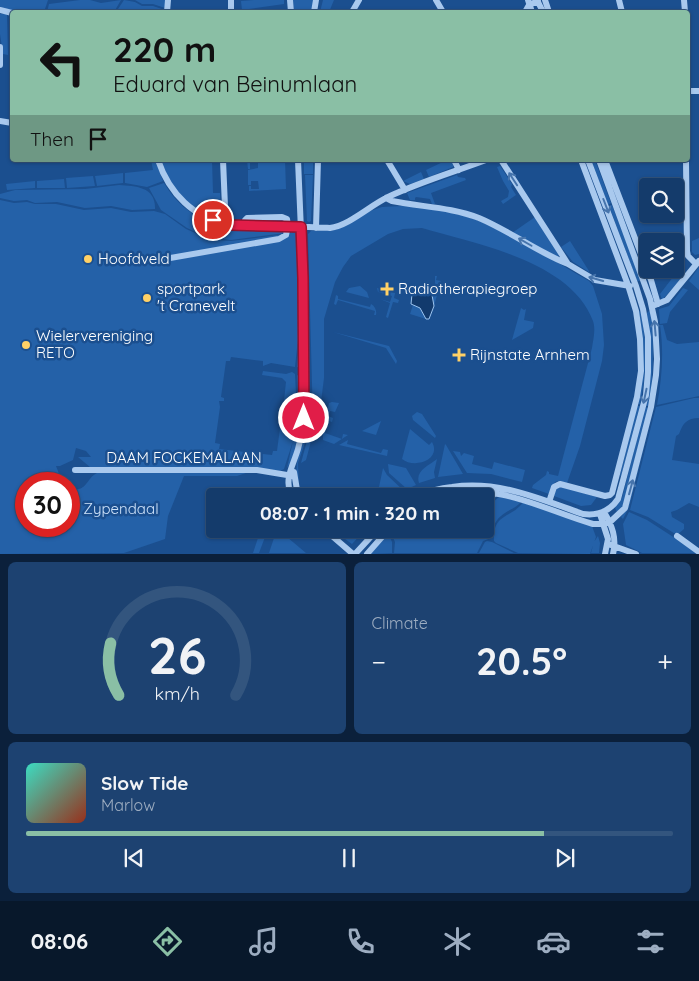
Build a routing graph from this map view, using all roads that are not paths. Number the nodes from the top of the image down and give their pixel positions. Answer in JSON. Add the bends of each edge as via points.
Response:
{"nodes":[{"id":1,"x":359,"y":0,"type":"edge"},
{"id":2,"x":540,"y":0,"type":"edge"},
{"id":3,"x":528,"y":2,"type":"edge"},
{"id":4,"x":354,"y":10,"type":"edge"},
{"id":5,"x":0,"y":47,"type":"edge"},
{"id":6,"x":0,"y":65,"type":"edge"},
{"id":7,"x":159,"y":162,"type":"edge"},
{"id":8,"x":223,"y":162,"type":"edge"},
{"id":9,"x":298,"y":162,"type":"edge"},
{"id":10,"x":318,"y":162,"type":"edge"},
{"id":11,"x":388,"y":162,"type":"edge"},
{"id":12,"x":455,"y":162,"type":"edge"},
{"id":13,"x":481,"y":162,"type":"edge"},
{"id":14,"x":502,"y":162,"type":"edge"},
{"id":15,"x":582,"y":162,"type":"edge"},
{"id":16,"x":589,"y":162,"type":"edge"},
{"id":17,"x":600,"y":162,"type":"edge"},
{"id":18,"x":606,"y":162,"type":"edge"},
{"id":19,"x":686,"y":162,"type":"edge"},
{"id":20,"x":459,"y":170,"type":"junction"},
{"id":21,"x":405,"y":190,"type":"junction"},
{"id":22,"x":386,"y":198,"type":"junction"},
{"id":23,"x":220,"y":223,"type":"junction"},
{"id":24,"x":288,"y":226,"type":"junction"},
{"id":25,"x":301,"y":227,"type":"junction"},
{"id":26,"x":316,"y":228,"type":"junction"},
{"id":27,"x":153,"y":261,"type":"dead end"},
{"id":28,"x":697,"y":262,"type":"edge"},
{"id":29,"x":568,"y":264,"type":"junction"},
{"id":30,"x":644,"y":282,"type":"junction"},
{"id":31,"x":628,"y":285,"type":"junction"},
{"id":32,"x":636,"y":286,"type":"junction"},
{"id":33,"x":655,"y":305,"type":"junction"},
{"id":34,"x":643,"y":309,"type":"junction"},
{"id":35,"x":75,"y":470,"type":"dead end"},
{"id":36,"x":291,"y":475,"type":"junction"},
{"id":37,"x":617,"y":477,"type":"junction"},
{"id":38,"x":623,"y":482,"type":"junction"},
{"id":39,"x":289,"y":488,"type":"edge"},
{"id":40,"x":295,"y":488,"type":"edge"},
{"id":41,"x":444,"y":488,"type":"edge"},
{"id":42,"x":489,"y":488,"type":"edge"},
{"id":43,"x":495,"y":490,"type":"junction"},
{"id":44,"x":494,"y":493,"type":"edge"},
{"id":45,"x":549,"y":502,"type":"junction"},
{"id":46,"x":602,"y":513,"type":"junction"},
{"id":47,"x":607,"y":523,"type":"junction"},
{"id":48,"x":677,"y":536,"type":"dead end"},
{"id":49,"x":335,"y":538,"type":"edge"},
{"id":50,"x":369,"y":538,"type":"edge"},
{"id":51,"x":380,"y":538,"type":"edge"},
{"id":52,"x":608,"y":544,"type":"junction"},
{"id":53,"x":614,"y":550,"type":"edge"},
{"id":54,"x":699,"y":552,"type":"edge"},
{"id":55,"x":354,"y":554,"type":"edge"},
{"id":56,"x":366,"y":554,"type":"edge"},
{"id":57,"x":605,"y":554,"type":"edge"},
{"id":58,"x":636,"y":554,"type":"edge"}],
"edges":[{"from":1,"to":4,"type":"street"},
{"from":2,"to":3,"type":"street"},
{"from":5,"to":6,"type":"street"},
{"from":7,"to":23,"type":"street","via":[[176,195],[198,213]]},
{"from":8,"to":23,"type":"street","via":[[225,207]]},
{"from":9,"to":25,"type":"street"},
{"from":10,"to":26,"type":"street"},
{"from":11,"to":21,"type":"street"},
{"from":12,"to":20,"type":"street"},
{"from":13,"to":20,"type":"street"},
{"from":29,"to":14,"type":"street","one_way":true},
{"from":15,"to":31,"type":"street"},
{"from":16,"to":32,"type":"street","one_way":true},
{"from":17,"to":30,"type":"street"},
{"from":18,"to":33,"type":"street","via":[[655,292]]},
{"from":19,"to":28,"type":"street","via":[[687,251],[688,256]]},
{"from":20,"to":21,"type":"street"},
{"from":21,"to":22,"type":"street"},
{"from":22,"to":26,"type":"street","via":[[337,227]]},
{"from":29,"to":22,"type":"street","one_way":true,"via":[[477,217]]},
{"from":23,"to":24,"type":"street"},
{"from":24,"to":25,"type":"street"},
{"from":24,"to":27,"type":"street","via":[[286,235],[278,238]]},
{"from":25,"to":26,"type":"street"},
{"from":25,"to":36,"type":"street","via":[[304,418]]},
{"from":28,"to":33,"type":"street","via":[[666,300]]},
{"from":31,"to":29,"type":"street","one_way":true,"via":[[595,280]]},
{"from":30,"to":32,"type":"street"},
{"from":30,"to":33,"type":"street"},
{"from":31,"to":32,"type":"street"},
{"from":31,"to":37,"type":"street","via":[[639,327],[640,371],[636,404]]},
{"from":32,"to":34,"type":"street"},
{"from":33,"to":34,"type":"street"},
{"from":47,"to":33,"type":"street","one_way":true,"via":[[621,513],[626,503],[653,398],[657,359]]},
{"from":34,"to":38,"type":"street","one_way":true,"via":[[649,349],[647,384]]},
{"from":35,"to":36,"type":"street","name":"DAAM FOCKEMALAAN","via":[[257,470]]},
{"from":36,"to":39,"type":"street"},
{"from":36,"to":40,"type":"street"},
{"from":37,"to":38,"type":"street"},
{"from":37,"to":45,"type":"street","via":[[611,494],[602,496],[560,484],[554,487]]},
{"from":38,"to":46,"type":"street","via":[[616,502]]},
{"from":41,"to":42,"type":"street","via":[[481,485]]},
{"from":43,"to":44,"type":"street"},
{"from":43,"to":45,"type":"street","via":[[517,491]]},
{"from":43,"to":47,"type":"street","via":[[593,524]]},
{"from":45,"to":46,"type":"street","via":[[584,514]]},
{"from":46,"to":47,"type":"street"},
{"from":47,"to":52,"type":"street"},
{"from":47,"to":53,"type":"street","via":[[615,536]]},
{"from":48,"to":54,"type":"street"},
{"from":49,"to":55,"type":"street"},
{"from":50,"to":55,"type":"street"},
{"from":51,"to":56,"type":"street"},
{"from":52,"to":53,"type":"street"},
{"from":52,"to":57,"type":"street"},
{"from":53,"to":58,"type":"street"}]}
